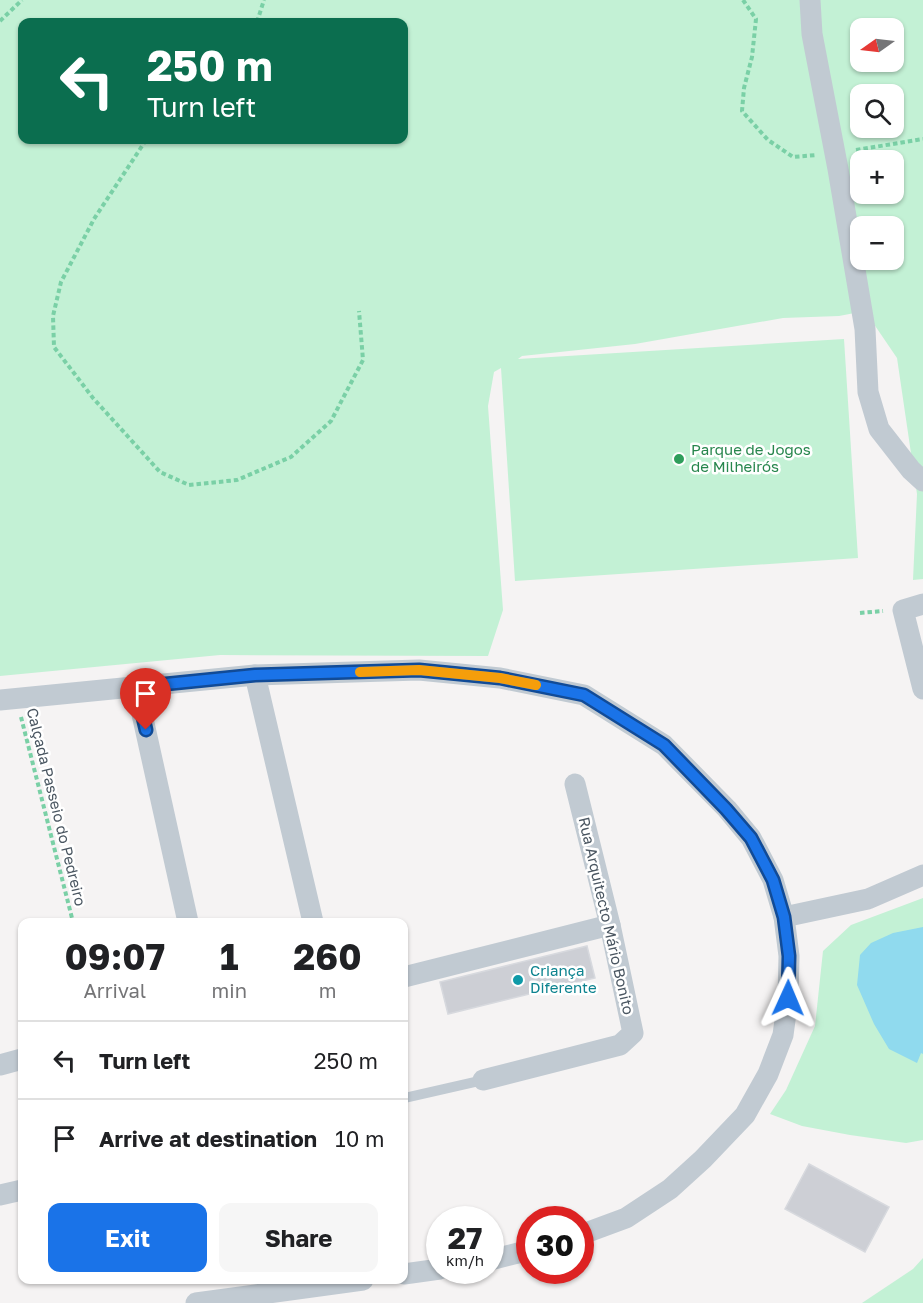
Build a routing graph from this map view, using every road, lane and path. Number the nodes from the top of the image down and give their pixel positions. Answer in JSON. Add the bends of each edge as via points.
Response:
{"nodes":[{"id":1,"x":22,"y":0,"type":"edge"},
{"id":2,"x":264,"y":0,"type":"edge"},
{"id":3,"x":743,"y":0,"type":"edge"},
{"id":4,"x":810,"y":0,"type":"edge"},
{"id":5,"x":258,"y":18,"type":"edge"},
{"id":6,"x":0,"y":21,"type":"edge"},
{"id":7,"x":923,"y":139,"type":"edge"},
{"id":8,"x":143,"y":144,"type":"edge"},
{"id":9,"x":835,"y":154,"type":"junction"},
{"id":10,"x":359,"y":311,"type":"dead end"},
{"id":11,"x":923,"y":481,"type":"edge"},
{"id":12,"x":923,"y":604,"type":"edge"},
{"id":13,"x":255,"y":675,"type":"junction"},
{"id":14,"x":136,"y":687,"type":"junction"},
{"id":15,"x":923,"y":689,"type":"edge"},
{"id":16,"x":8,"y":699,"type":"edge"},
{"id":17,"x":575,"y":784,"type":"dead end"},
{"id":18,"x":923,"y":875,"type":"edge"},
{"id":19,"x":784,"y":917,"type":"junction"},
{"id":20,"x":72,"y":918,"type":"edge"},
{"id":21,"x":187,"y":918,"type":"edge"},
{"id":22,"x":312,"y":918,"type":"edge"},
{"id":23,"x":610,"y":925,"type":"junction"},
{"id":24,"x":408,"y":976,"type":"edge"},
{"id":25,"x":18,"y":1060,"type":"edge"},
{"id":26,"x":0,"y":1063,"type":"edge"},
{"id":27,"x":483,"y":1080,"type":"joint"},
{"id":28,"x":408,"y":1097,"type":"edge"},
{"id":29,"x":18,"y":1191,"type":"edge"},
{"id":30,"x":0,"y":1195,"type":"edge"},
{"id":31,"x":594,"y":1230,"type":"edge"},
{"id":32,"x":426,"y":1271,"type":"edge"},
{"id":33,"x":408,"y":1273,"type":"edge"},
{"id":34,"x":349,"y":1284,"type":"edge"},
{"id":35,"x":310,"y":1295,"type":"edge"},
{"id":36,"x":196,"y":1303,"type":"edge"}],
"edges":[{"from":1,"to":6,"type":"path"},
{"from":2,"to":5,"type":"path"},
{"from":3,"to":9,"type":"path","via":[[756,19],[742,111],[768,140],[793,157]]},
{"from":4,"to":9,"type":"street","via":[[812,34]]},
{"from":7,"to":9,"type":"path"},
{"from":8,"to":10,"type":"path","via":[[94,219],[61,282],[52,316],[54,347],[93,398],[160,472],[189,485],[237,480],[291,457],[331,421],[363,360]]},
{"from":9,"to":11,"type":"street","via":[[865,329],[868,392],[879,429]]},
{"from":12,"to":15,"type":"street","via":[[903,610]]},
{"from":13,"to":14,"type":"street"},
{"from":13,"to":19,"type":"street","via":[[419,670],[500,678],[584,695],[664,745],[726,809],[751,838],[773,880]]},
{"from":13,"to":22,"type":"street"},
{"from":14,"to":16,"type":"street"},
{"from":14,"to":21,"type":"street"},
{"from":16,"to":20,"type":"path","name":"Calçada Passeio do Pedreiro"},
{"from":17,"to":23,"type":"street","name":"Rua Arquitecto Mário Bonito"},
{"from":18,"to":19,"type":"street","via":[[868,899]]},
{"from":19,"to":31,"type":"street","via":[[789,956],[783,1035],[768,1074],[745,1115],[670,1189],[626,1218]]},
{"from":23,"to":24,"type":"street"},
{"from":23,"to":27,"type":"street","name":"Rua Arquitecto Mário Bonito","via":[[633,1034],[620,1045]]},
{"from":25,"to":26,"type":"street"},
{"from":27,"to":28,"type":"lane"},
{"from":29,"to":30,"type":"street"},
{"from":32,"to":33,"type":"street"},
{"from":34,"to":35,"type":"street"},
{"from":35,"to":36,"type":"street"}]}
